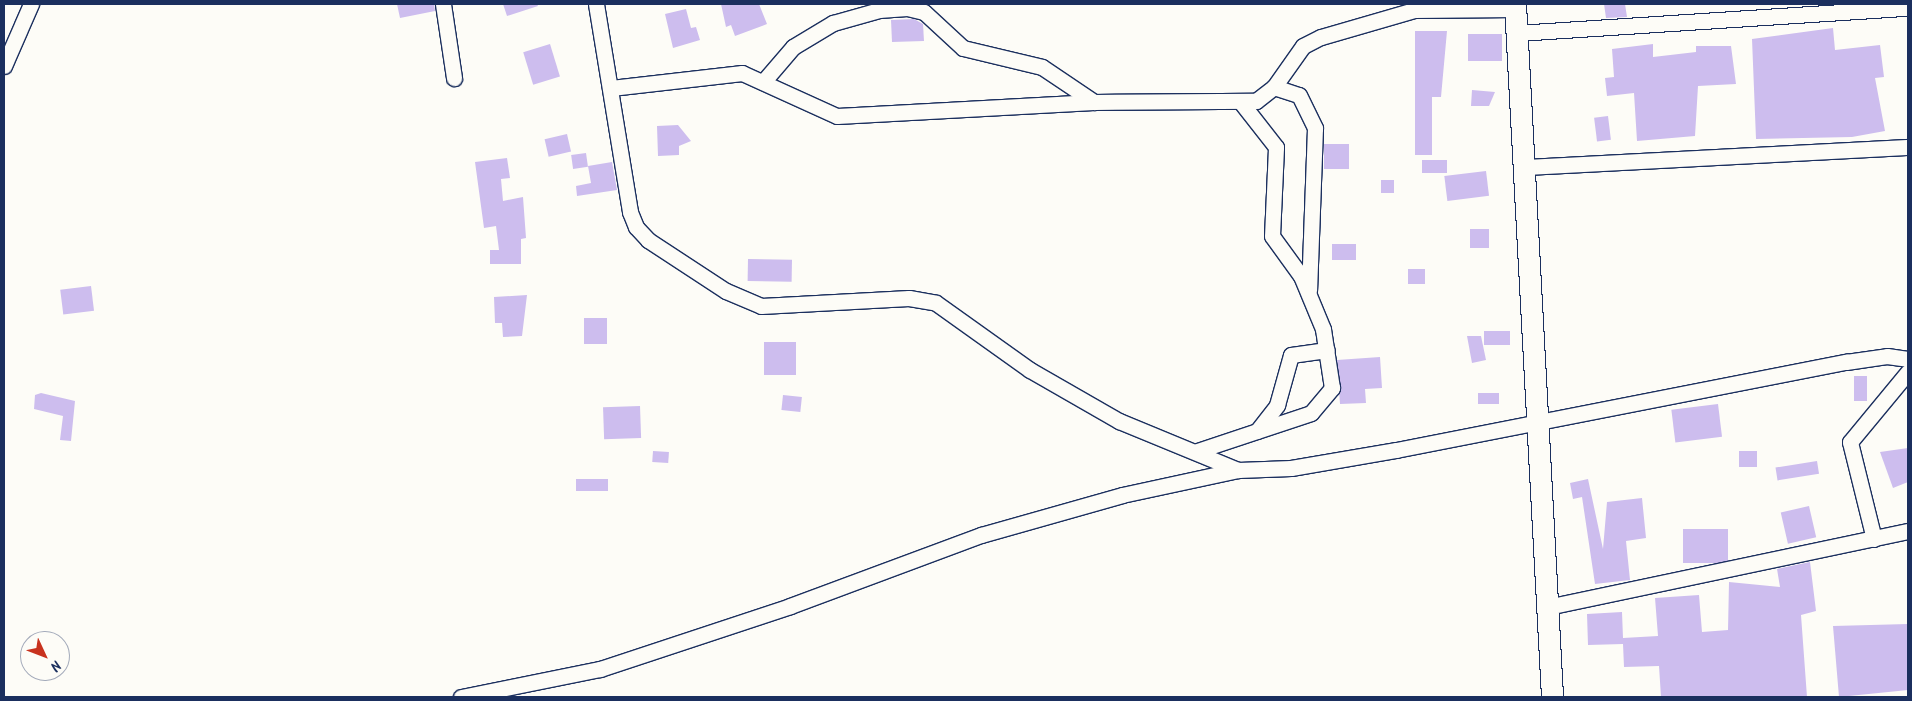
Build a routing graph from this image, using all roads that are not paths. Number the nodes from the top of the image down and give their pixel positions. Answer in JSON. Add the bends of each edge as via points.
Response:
{"nodes":[{"id":1,"x":30,"y":4,"type":"edge"},
{"id":2,"x":443,"y":4,"type":"edge"},
{"id":3,"x":596,"y":4,"type":"edge"},
{"id":4,"x":1515,"y":7,"type":"edge"},
{"id":5,"x":1908,"y":8,"type":"edge"},
{"id":6,"x":1516,"y":32,"type":"junction"},
{"id":7,"x":4,"y":66,"type":"edge"},
{"id":8,"x":454,"y":78,"type":"dead end"},
{"id":9,"x":763,"y":82,"type":"junction"},
{"id":10,"x":1274,"y":87,"type":"junction"},
{"id":11,"x":611,"y":88,"type":"junction"},
{"id":12,"x":1240,"y":101,"type":"junction"},
{"id":13,"x":1094,"y":102,"type":"junction"},
{"id":14,"x":1908,"y":147,"type":"edge"},
{"id":15,"x":1524,"y":167,"type":"junction"},
{"id":16,"x":1309,"y":295,"type":"junction"},
{"id":17,"x":1327,"y":350,"type":"junction"},
{"id":18,"x":1908,"y":359,"type":"edge"},
{"id":19,"x":1908,"y":372,"type":"edge"},
{"id":20,"x":1537,"y":422,"type":"junction"},
{"id":21,"x":1257,"y":430,"type":"junction"},
{"id":22,"x":1197,"y":451,"type":"junction"},
{"id":23,"x":1238,"y":470,"type":"junction"},
{"id":24,"x":1908,"y":531,"type":"edge"},
{"id":25,"x":1874,"y":539,"type":"junction"},
{"id":26,"x":1547,"y":607,"type":"junction"},
{"id":27,"x":461,"y":697,"type":"edge"},
{"id":28,"x":1552,"y":697,"type":"edge"}],
"edges":[{"from":1,"to":7,"type":"street"},
{"from":2,"to":8,"type":"street"},
{"from":3,"to":11,"type":"street"},
{"from":4,"to":6,"type":"street"},
{"from":4,"to":10,"type":"street","via":[[1414,10],[1391,14],[1303,46]]},
{"from":5,"to":6,"type":"street"},
{"from":6,"to":15,"type":"street"},
{"from":9,"to":11,"type":"street","via":[[742,72]]},
{"from":9,"to":13,"type":"street","via":[[837,116]]},
{"from":9,"to":13,"type":"street","via":[[793,47],[833,23],[879,10],[906,8],[924,12],[963,48],[977,55],[1042,67]]},
{"from":10,"to":12,"type":"street","via":[[1256,101]]},
{"from":10,"to":16,"type":"street","via":[[1299,95],[1315,128]]},
{"from":11,"to":22,"type":"street","via":[[636,227],[726,291],[760,306],[909,298],[936,303],[1030,370],[1119,421]]},
{"from":12,"to":13,"type":"street"},
{"from":12,"to":16,"type":"street","via":[[1276,148],[1272,236]]},
{"from":14,"to":15,"type":"street"},
{"from":15,"to":20,"type":"street"},
{"from":16,"to":17,"type":"street"},
{"from":17,"to":21,"type":"street","via":[[1291,355],[1277,405]]},
{"from":17,"to":21,"type":"street","via":[[1332,388],[1323,403],[1311,413]]},
{"from":18,"to":20,"type":"street","via":[[1887,356],[1846,362]]},
{"from":19,"to":25,"type":"street","via":[[1850,442]]},
{"from":20,"to":23,"type":"street","via":[[1291,468]]},
{"from":20,"to":26,"type":"street"},
{"from":21,"to":22,"type":"street"},
{"from":22,"to":23,"type":"street"},
{"from":23,"to":27,"type":"street","via":[[1122,495],[981,535],[790,606],[600,669]]},
{"from":24,"to":25,"type":"street"},
{"from":25,"to":26,"type":"street"},
{"from":26,"to":28,"type":"street"}]}
